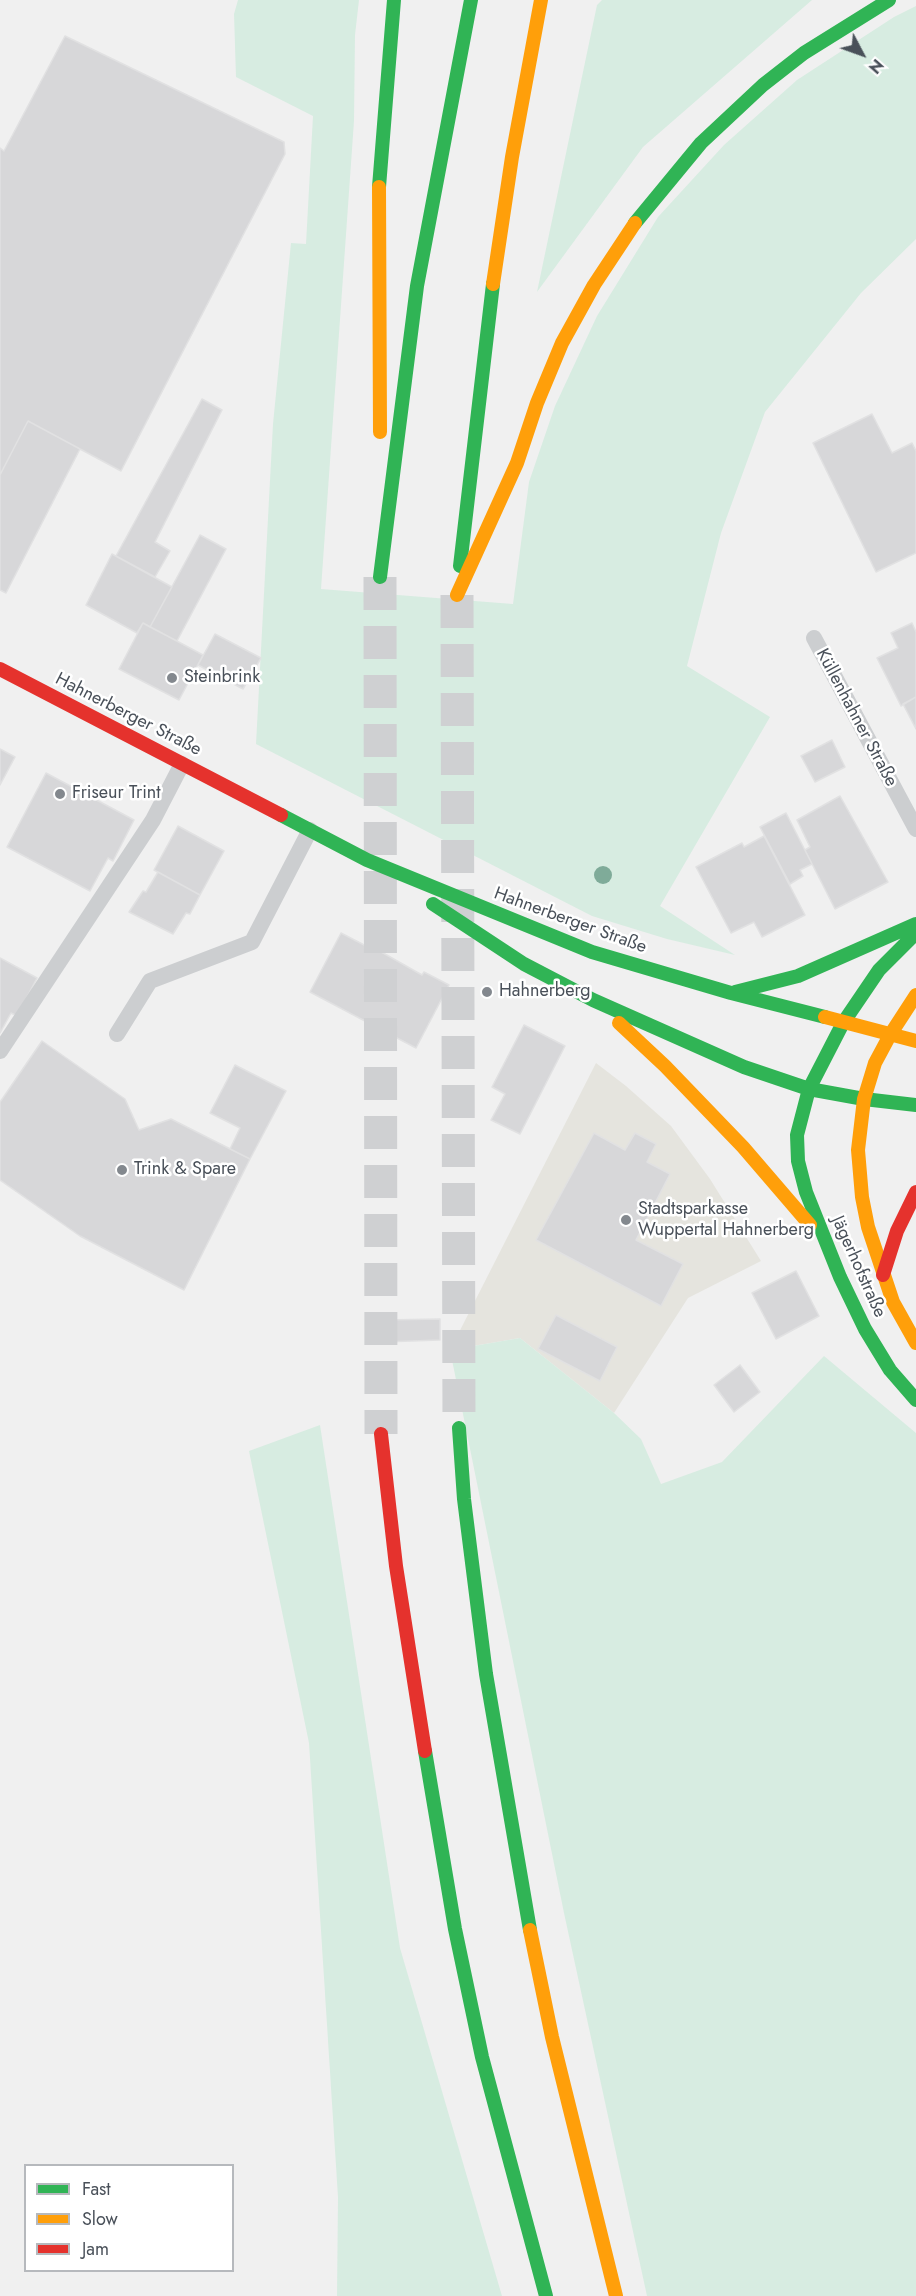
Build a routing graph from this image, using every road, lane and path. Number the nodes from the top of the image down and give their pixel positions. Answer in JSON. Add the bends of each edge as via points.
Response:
{"nodes":[{"id":1,"x":394,"y":0,"type":"edge"},
{"id":2,"x":471,"y":0,"type":"edge"},
{"id":3,"x":541,"y":0,"type":"edge"},
{"id":4,"x":889,"y":0,"type":"edge"},
{"id":5,"x":380,"y":448,"type":"dead end"},
{"id":6,"x":380,"y":472,"type":"dead end"},
{"id":7,"x":814,"y":639,"type":"dead end"},
{"id":8,"x":0,"y":669,"type":"edge"},
{"id":9,"x":182,"y":764,"type":"junction"},
{"id":10,"x":916,"y":829,"type":"edge"},
{"id":11,"x":310,"y":830,"type":"junction"},
{"id":12,"x":367,"y":860,"type":"junction"},
{"id":13,"x":916,"y":924,"type":"edge"},
{"id":14,"x":916,"y":933,"type":"edge"},
{"id":15,"x":731,"y":993,"type":"junction"},
{"id":16,"x":916,"y":995,"type":"edge"},
{"id":17,"x":592,"y":1000,"type":"junction"},
{"id":18,"x":843,"y":1023,"type":"junction"},
{"id":19,"x":117,"y":1034,"type":"dead end"},
{"id":20,"x":890,"y":1035,"type":"junction"},
{"id":21,"x":916,"y":1041,"type":"edge"},
{"id":22,"x":0,"y":1050,"type":"edge"},
{"id":23,"x":809,"y":1089,"type":"junction"},
{"id":24,"x":864,"y":1099,"type":"junction"},
{"id":25,"x":916,"y":1105,"type":"edge"},
{"id":26,"x":916,"y":1192,"type":"edge"},
{"id":27,"x":828,"y":1246,"type":"junction"},
{"id":28,"x":883,"y":1275,"type":"junction"},
{"id":29,"x":916,"y":1343,"type":"edge"},
{"id":30,"x":916,"y":1400,"type":"edge"},
{"id":31,"x":459,"y":1428,"type":"tunnel mouth"},
{"id":32,"x":381,"y":1434,"type":"tunnel mouth"},
{"id":33,"x":546,"y":2296,"type":"edge"},
{"id":34,"x":616,"y":2296,"type":"edge"}],
"edges":[{"from":1,"to":5,"type":"main road","via":[[380,178]]},
{"from":2,"to":6,"type":"main road","via":[[417,286],[380,578]]},
{"from":3,"to":4,"type":"main road","via":[[490,302],[457,595],[517,463],[562,343],[634,224],[701,144],[763,84],[804,53]]},
{"from":7,"to":10,"type":"lane","name":"Küllenhahner Straße"},
{"from":8,"to":9,"type":"main road","name":"Hahnerberger Straße"},
{"from":9,"to":11,"type":"main road","name":"Hahnerberger Straße"},
{"from":9,"to":22,"type":"lane","via":[[153,820]]},
{"from":11,"to":12,"type":"main road","name":"Hahnerberger Straße"},
{"from":11,"to":19,"type":"lane","via":[[252,942],[150,981]]},
{"from":12,"to":15,"type":"main road","name":"Hahnerberger Straße","via":[[592,952]]},
{"from":12,"to":17,"type":"main road","name":"Hahnerberger Straße","via":[[524,964]]},
{"from":13,"to":15,"type":"main road","via":[[798,975]]},
{"from":14,"to":18,"type":"main road","name":"Jägerhofstraße","via":[[879,970]]},
{"from":15,"to":18,"type":"main road","name":"Hahnerberger Straße"},
{"from":16,"to":20,"type":"main road","name":"Jägerhofstraße"},
{"from":17,"to":23,"type":"main road","name":"Hahnerberger Straße","via":[[744,1067]]},
{"from":17,"to":27,"type":"main road","via":[[711,1113]]},
{"from":18,"to":20,"type":"main road","name":"Hahnerberger Straße"},
{"from":18,"to":23,"type":"main road","name":"Jägerhofstraße"},
{"from":20,"to":21,"type":"main road","name":"Hahnerberger Straße"},
{"from":20,"to":24,"type":"main road","name":"Jägerhofstraße","via":[[875,1063]]},
{"from":23,"to":24,"type":"main road","name":"Hahnerberger Straße"},
{"from":23,"to":27,"type":"main road","name":"Jägerhofstraße","via":[[797,1135],[798,1161]]},
{"from":24,"to":25,"type":"main road","name":"Hahnerberger Straße"},
{"from":24,"to":28,"type":"main road","name":"Jägerhofstraße","via":[[858,1170],[868,1227]]},
{"from":26,"to":28,"type":"main road","via":[[897,1231]]},
{"from":27,"to":30,"type":"main road","name":"Jägerhofstraße","via":[[865,1329],[890,1370]]},
{"from":28,"to":29,"type":"main road","name":"Jägerhofstraße"},
{"from":31,"to":34,"type":"main road","via":[[486,1674],[527,1914],[552,2037]]},
{"from":32,"to":33,"type":"main road","via":[[396,1566],[455,1929],[482,2056]]}]}
